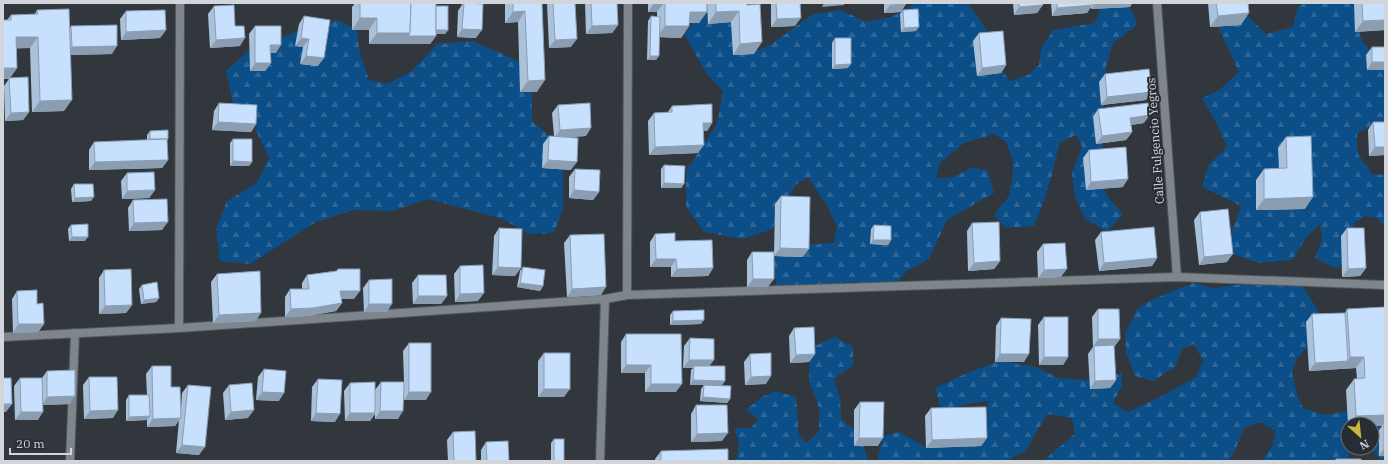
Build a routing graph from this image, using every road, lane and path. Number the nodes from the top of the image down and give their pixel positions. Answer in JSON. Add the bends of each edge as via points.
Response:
{"nodes":[{"id":1,"x":180,"y":3,"type":"edge"},
{"id":2,"x":628,"y":3,"type":"edge"},
{"id":3,"x":1157,"y":3,"type":"edge"},
{"id":4,"x":1176,"y":277,"type":"junction"},
{"id":5,"x":1385,"y":285,"type":"edge"},
{"id":6,"x":627,"y":295,"type":"junction"},
{"id":7,"x":605,"y":299,"type":"junction"},
{"id":8,"x":179,"y":328,"type":"junction"},
{"id":9,"x":75,"y":333,"type":"junction"},
{"id":10,"x":3,"y":337,"type":"edge"},
{"id":11,"x":70,"y":461,"type":"edge"},
{"id":12,"x":600,"y":461,"type":"edge"}],
"edges":[{"from":1,"to":8,"type":"street"},
{"from":2,"to":6,"type":"street"},
{"from":3,"to":4,"type":"street","name":"Calle Fulgencio Yegros"},
{"from":4,"to":5,"type":"street"},
{"from":4,"to":6,"type":"street"},
{"from":6,"to":7,"type":"street"},
{"from":7,"to":8,"type":"street"},
{"from":7,"to":12,"type":"street"},
{"from":8,"to":9,"type":"street"},
{"from":9,"to":10,"type":"street"},
{"from":9,"to":11,"type":"street"}]}
